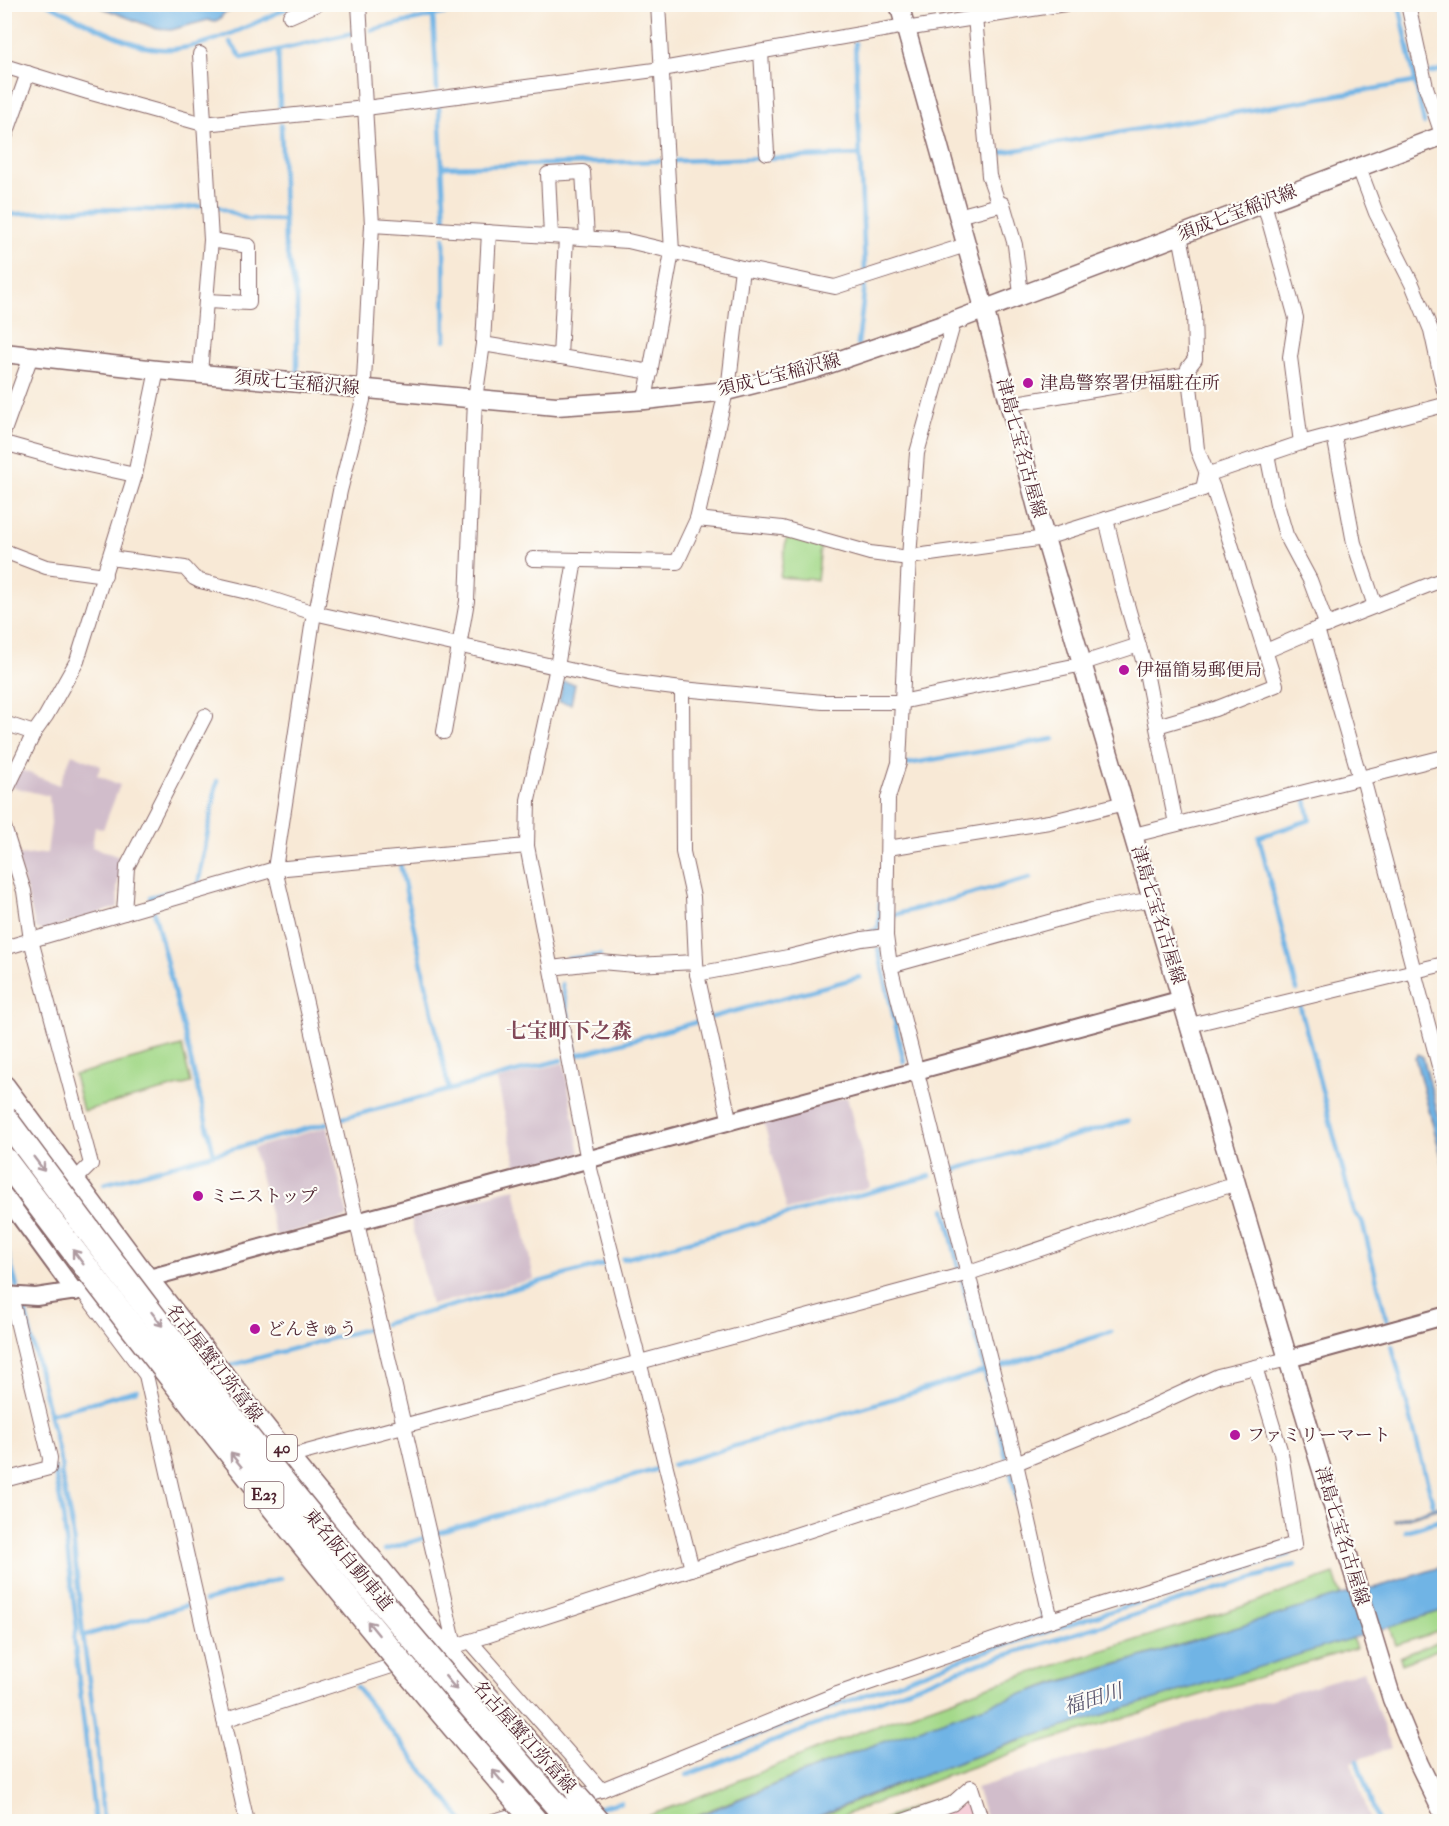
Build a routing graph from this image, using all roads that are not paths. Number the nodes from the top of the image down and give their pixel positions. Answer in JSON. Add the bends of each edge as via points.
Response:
{"nodes":[{"id":1,"x":317,"y":4,"type":"edge"},
{"id":2,"x":359,"y":4,"type":"edge"},
{"id":3,"x":658,"y":4,"type":"edge"},
{"id":4,"x":899,"y":4,"type":"edge"},
{"id":5,"x":1065,"y":4,"type":"edge"},
{"id":6,"x":1407,"y":4,"type":"edge"},
{"id":7,"x":290,"y":16,"type":"dead end"},
{"id":8,"x":975,"y":17,"type":"junction"},
{"id":9,"x":905,"y":27,"type":"junction"},
{"id":10,"x":761,"y":52,"type":"junction"},
{"id":11,"x":200,"y":54,"type":"dead end"},
{"id":12,"x":4,"y":66,"type":"edge"},
{"id":13,"x":662,"y":69,"type":"junction"},
{"id":14,"x":28,"y":73,"type":"junction"},
{"id":15,"x":366,"y":108,"type":"junction"},
{"id":16,"x":204,"y":124,"type":"junction"},
{"id":17,"x":1444,"y":137,"type":"edge"},
{"id":18,"x":4,"y":140,"type":"edge"},
{"id":19,"x":767,"y":153,"type":"dead end"},
{"id":20,"x":1359,"y":168,"type":"junction"},
{"id":21,"x":1264,"y":203,"type":"junction"},
{"id":22,"x":999,"y":205,"type":"junction"},
{"id":23,"x":958,"y":216,"type":"junction"},
{"id":24,"x":372,"y":225,"type":"junction"},
{"id":25,"x":489,"y":232,"type":"junction"},
{"id":26,"x":1180,"y":235,"type":"junction"},
{"id":27,"x":551,"y":236,"type":"junction"},
{"id":28,"x":566,"y":237,"type":"junction"},
{"id":29,"x":587,"y":238,"type":"junction"},
{"id":30,"x":211,"y":240,"type":"junction"},
{"id":31,"x":966,"y":245,"type":"junction"},
{"id":32,"x":672,"y":252,"type":"junction"},
{"id":33,"x":742,"y":268,"type":"junction"},
{"id":34,"x":1020,"y":294,"type":"junction"},
{"id":35,"x":206,"y":301,"type":"junction"},
{"id":36,"x":984,"y":308,"type":"junction"},
{"id":37,"x":954,"y":321,"type":"junction"},
{"id":38,"x":483,"y":344,"type":"junction"},
{"id":39,"x":4,"y":353,"type":"edge"},
{"id":40,"x":31,"y":356,"type":"junction"},
{"id":41,"x":560,"y":357,"type":"junction"},
{"id":42,"x":157,"y":370,"type":"junction"},
{"id":43,"x":651,"y":372,"type":"junction"},
{"id":44,"x":200,"y":374,"type":"junction"},
{"id":45,"x":1189,"y":374,"type":"junction"},
{"id":46,"x":364,"y":389,"type":"junction"},
{"id":47,"x":1444,"y":390,"type":"edge"},
{"id":48,"x":727,"y":391,"type":"junction"},
{"id":49,"x":475,"y":399,"type":"junction"},
{"id":50,"x":645,"y":400,"type":"junction"},
{"id":51,"x":1010,"y":404,"type":"junction"},
{"id":52,"x":1444,"y":405,"type":"edge"},
{"id":53,"x":4,"y":431,"type":"edge"},
{"id":54,"x":1334,"y":435,"type":"junction"},
{"id":55,"x":4,"y":442,"type":"edge"},
{"id":56,"x":1301,"y":443,"type":"junction"},
{"id":57,"x":1268,"y":454,"type":"junction"},
{"id":58,"x":135,"y":475,"type":"junction"},
{"id":59,"x":1206,"y":475,"type":"junction"},
{"id":60,"x":697,"y":519,"type":"junction"},
{"id":61,"x":1106,"y":519,"type":"junction"},
{"id":62,"x":1045,"y":538,"type":"junction"},
{"id":63,"x":4,"y":551,"type":"edge"},
{"id":64,"x":110,"y":558,"type":"junction"},
{"id":65,"x":909,"y":558,"type":"junction"},
{"id":66,"x":533,"y":559,"type":"dead end"},
{"id":67,"x":575,"y":560,"type":"junction"},
{"id":68,"x":105,"y":575,"type":"junction"},
{"id":69,"x":1444,"y":579,"type":"edge"},
{"id":70,"x":1375,"y":606,"type":"junction"},
{"id":71,"x":315,"y":613,"type":"junction"},
{"id":72,"x":1322,"y":627,"type":"junction"},
{"id":73,"x":459,"y":645,"type":"junction"},
{"id":74,"x":1139,"y":645,"type":"junction"},
{"id":75,"x":1266,"y":651,"type":"junction"},
{"id":76,"x":1083,"y":663,"type":"junction"},
{"id":77,"x":557,"y":667,"type":"junction"},
{"id":78,"x":682,"y":689,"type":"junction"},
{"id":79,"x":901,"y":702,"type":"junction"},
{"id":80,"x":205,"y":716,"type":"dead end"},
{"id":81,"x":4,"y":723,"type":"edge"},
{"id":82,"x":1157,"y":726,"type":"junction"},
{"id":83,"x":444,"y":732,"type":"dead end"},
{"id":84,"x":34,"y":733,"type":"junction"},
{"id":85,"x":1444,"y":758,"type":"edge"},
{"id":86,"x":1362,"y":778,"type":"junction"},
{"id":87,"x":6,"y":791,"type":"edge"},
{"id":88,"x":1124,"y":803,"type":"junction"},
{"id":89,"x":1176,"y":825,"type":"junction"},
{"id":90,"x":4,"y":826,"type":"edge"},
{"id":91,"x":1134,"y":835,"type":"junction"},
{"id":92,"x":527,"y":846,"type":"junction"},
{"id":93,"x":888,"y":848,"type":"junction"},
{"id":94,"x":275,"y":868,"type":"junction"},
{"id":95,"x":1153,"y":899,"type":"junction"},
{"id":96,"x":124,"y":913,"type":"junction"},
{"id":97,"x":886,"y":936,"type":"junction"},
{"id":98,"x":31,"y":940,"type":"junction"},
{"id":99,"x":4,"y":948,"type":"edge"},
{"id":100,"x":1444,"y":964,"type":"edge"},
{"id":101,"x":890,"y":966,"type":"junction"},
{"id":102,"x":551,"y":968,"type":"junction"},
{"id":103,"x":696,"y":968,"type":"junction"},
{"id":104,"x":1414,"y":970,"type":"junction"},
{"id":105,"x":1183,"y":999,"type":"junction"},
{"id":106,"x":1190,"y":1024,"type":"junction"},
{"id":107,"x":917,"y":1071,"type":"junction"},
{"id":108,"x":1444,"y":1085,"type":"edge"},
{"id":109,"x":4,"y":1086,"type":"edge"},
{"id":110,"x":4,"y":1117,"type":"edge"},
{"id":111,"x":730,"y":1123,"type":"junction"},
{"id":112,"x":4,"y":1159,"type":"edge"},
{"id":113,"x":588,"y":1161,"type":"junction"},
{"id":114,"x":74,"y":1181,"type":"junction"},
{"id":115,"x":1236,"y":1183,"type":"junction"},
{"id":116,"x":4,"y":1195,"type":"edge"},
{"id":117,"x":356,"y":1224,"type":"junction"},
{"id":118,"x":969,"y":1273,"type":"junction"},
{"id":119,"x":148,"y":1280,"type":"junction"},
{"id":120,"x":78,"y":1291,"type":"junction"},
{"id":121,"x":8,"y":1295,"type":"edge"},
{"id":122,"x":1444,"y":1316,"type":"edge"},
{"id":123,"x":1288,"y":1359,"type":"junction"},
{"id":124,"x":640,"y":1361,"type":"junction"},
{"id":125,"x":1255,"y":1367,"type":"junction"},
{"id":126,"x":404,"y":1426,"type":"junction"},
{"id":127,"x":288,"y":1457,"type":"junction"},
{"id":128,"x":1016,"y":1463,"type":"junction"},
{"id":129,"x":4,"y":1480,"type":"edge"},
{"id":130,"x":692,"y":1569,"type":"junction"},
{"id":131,"x":1051,"y":1620,"type":"junction"},
{"id":132,"x":470,"y":1641,"type":"junction"},
{"id":133,"x":450,"y":1647,"type":"junction"},
{"id":134,"x":224,"y":1720,"type":"junction"},
{"id":135,"x":601,"y":1790,"type":"junction"},
{"id":136,"x":1444,"y":1815,"type":"edge"},
{"id":137,"x":248,"y":1821,"type":"edge"},
{"id":138,"x":490,"y":1821,"type":"edge"},
{"id":139,"x":536,"y":1821,"type":"edge"},
{"id":140,"x":571,"y":1821,"type":"edge"},
{"id":141,"x":600,"y":1821,"type":"edge"},
{"id":142,"x":900,"y":1821,"type":"edge"},
{"id":143,"x":982,"y":1821,"type":"edge"}],
"edges":[{"from":1,"to":7,"type":"street"},
{"from":2,"to":15,"type":"street"},
{"from":3,"to":13,"type":"street"},
{"from":4,"to":9,"type":"main road","name":"津島七宝名古屋線"},
{"from":5,"to":8,"type":"street"},
{"from":6,"to":17,"type":"street","via":[[1426,87]]},
{"from":8,"to":9,"type":"street"},
{"from":8,"to":22,"type":"street","via":[[989,176]]},
{"from":9,"to":10,"type":"street"},
{"from":9,"to":23,"type":"main road","name":"津島七宝名古屋線"},
{"from":10,"to":13,"type":"street"},
{"from":10,"to":19,"type":"street"},
{"from":11,"to":16,"type":"street"},
{"from":12,"to":14,"type":"street"},
{"from":13,"to":15,"type":"street"},
{"from":13,"to":32,"type":"street"},
{"from":14,"to":16,"type":"street"},
{"from":14,"to":18,"type":"street"},
{"from":15,"to":16,"type":"street"},
{"from":15,"to":24,"type":"street"},
{"from":16,"to":30,"type":"street"},
{"from":17,"to":20,"type":"main road","name":"須成七宝稲沢線"},
{"from":20,"to":21,"type":"main road","name":"須成七宝稲沢線"},
{"from":20,"to":47,"type":"street","via":[[1431,330]]},
{"from":21,"to":26,"type":"main road","name":"須成七宝稲沢線"},
{"from":21,"to":56,"type":"street","via":[[1296,318],[1290,357]]},
{"from":22,"to":23,"type":"street"},
{"from":22,"to":34,"type":"street","via":[[1004,204],[1016,245]]},
{"from":23,"to":31,"type":"main road","name":"津島七宝名古屋線"},
{"from":24,"to":25,"type":"street"},
{"from":24,"to":46,"type":"street"},
{"from":25,"to":27,"type":"street"},
{"from":25,"to":38,"type":"street"},
{"from":26,"to":34,"type":"main road","name":"須成七宝稲沢線"},
{"from":26,"to":45,"type":"street","via":[[1194,308],[1195,359],[1188,368]]},
{"from":27,"to":28,"type":"street"},
{"from":27,"to":29,"type":"street","via":[[548,174],[583,172]]},
{"from":28,"to":29,"type":"street"},
{"from":28,"to":41,"type":"street"},
{"from":29,"to":32,"type":"street","via":[[628,240]]},
{"from":30,"to":35,"type":"street"},
{"from":30,"to":35,"type":"street","via":[[249,246],[249,303]]},
{"from":31,"to":33,"type":"street","via":[[836,287]]},
{"from":31,"to":36,"type":"main road","name":"津島七宝名古屋線"},
{"from":32,"to":33,"type":"street"},
{"from":32,"to":43,"type":"street"},
{"from":33,"to":48,"type":"street"},
{"from":34,"to":36,"type":"main road","name":"須成七宝稲沢線"},
{"from":35,"to":44,"type":"street"},
{"from":36,"to":37,"type":"main road","name":"須成七宝稲沢線"},
{"from":36,"to":51,"type":"main road","name":"津島七宝名古屋線"},
{"from":37,"to":48,"type":"main road","name":"須成七宝稲沢線","via":[[814,369]]},
{"from":37,"to":65,"type":"street","via":[[917,453]]},
{"from":38,"to":41,"type":"street"},
{"from":38,"to":49,"type":"street"},
{"from":39,"to":40,"type":"main road","name":"須成七宝稲沢線"},
{"from":40,"to":42,"type":"main road","name":"須成七宝稲沢線"},
{"from":40,"to":53,"type":"street"},
{"from":41,"to":43,"type":"street"},
{"from":42,"to":44,"type":"main road","name":"須成七宝稲沢線"},
{"from":42,"to":58,"type":"street"},
{"from":43,"to":50,"type":"street"},
{"from":44,"to":46,"type":"main road","name":"須成七宝稲沢線"},
{"from":45,"to":51,"type":"street"},
{"from":45,"to":59,"type":"street","via":[[1197,449]]},
{"from":46,"to":49,"type":"main road","name":"須成七宝稲沢線"},
{"from":46,"to":71,"type":"street"},
{"from":48,"to":50,"type":"main road","name":"須成七宝稲沢線"},
{"from":48,"to":60,"type":"street"},
{"from":49,"to":50,"type":"main road","name":"須成七宝稲沢線","via":[[556,406]]},
{"from":49,"to":73,"type":"street","via":[[470,567]]},
{"from":51,"to":62,"type":"main road","name":"津島七宝名古屋線"},
{"from":52,"to":54,"type":"street"},
{"from":54,"to":56,"type":"street"},
{"from":54,"to":70,"type":"street","via":[[1354,543]]},
{"from":55,"to":58,"type":"street"},
{"from":56,"to":57,"type":"street"},
{"from":57,"to":59,"type":"street"},
{"from":57,"to":72,"type":"street","via":[[1286,535],[1310,580]]},
{"from":58,"to":64,"type":"street"},
{"from":59,"to":61,"type":"street","via":[[1203,489]]},
{"from":59,"to":75,"type":"street"},
{"from":60,"to":65,"type":"street","via":[[782,528],[870,553]]},
{"from":60,"to":67,"type":"street","via":[[677,562]]},
{"from":61,"to":62,"type":"street"},
{"from":61,"to":74,"type":"street"},
{"from":62,"to":65,"type":"street"},
{"from":62,"to":76,"type":"main road","name":"津島七宝名古屋線"},
{"from":63,"to":68,"type":"street","via":[[46,567]]},
{"from":64,"to":68,"type":"street"},
{"from":64,"to":71,"type":"street","via":[[185,567],[200,581]]},
{"from":65,"to":79,"type":"street"},
{"from":66,"to":67,"type":"street"},
{"from":67,"to":77,"type":"street"},
{"from":68,"to":84,"type":"street","via":[[77,661]]},
{"from":69,"to":70,"type":"street"},
{"from":70,"to":72,"type":"street"},
{"from":71,"to":73,"type":"street"},
{"from":71,"to":94,"type":"street"},
{"from":72,"to":75,"type":"street"},
{"from":72,"to":86,"type":"street"},
{"from":73,"to":77,"type":"street"},
{"from":73,"to":83,"type":"street"},
{"from":74,"to":76,"type":"street"},
{"from":74,"to":82,"type":"street"},
{"from":75,"to":82,"type":"street","via":[[1276,685]]},
{"from":76,"to":79,"type":"street"},
{"from":76,"to":88,"type":"main road","name":"津島七宝名古屋線"},
{"from":77,"to":78,"type":"street","via":[[619,681]]},
{"from":77,"to":92,"type":"street","via":[[528,800]]},
{"from":78,"to":79,"type":"street","via":[[823,702]]},
{"from":78,"to":103,"type":"street","via":[[683,852],[693,897]]},
{"from":79,"to":93,"type":"street","via":[[899,763],[888,798]]},
{"from":80,"to":96,"type":"street","via":[[126,867]]},
{"from":81,"to":84,"type":"street"},
{"from":82,"to":89,"type":"street"},
{"from":84,"to":87,"type":"street"},
{"from":85,"to":86,"type":"street"},
{"from":86,"to":89,"type":"street"},
{"from":86,"to":104,"type":"street"},
{"from":88,"to":91,"type":"main road","name":"津島七宝名古屋線"},
{"from":88,"to":93,"type":"street","via":[[1050,822]]},
{"from":89,"to":91,"type":"street"},
{"from":90,"to":98,"type":"street","via":[[24,891]]},
{"from":91,"to":95,"type":"main road","name":"津島七宝名古屋線"},
{"from":92,"to":94,"type":"street"},
{"from":92,"to":102,"type":"street"},
{"from":93,"to":97,"type":"street"},
{"from":94,"to":96,"type":"street"},
{"from":94,"to":117,"type":"street"},
{"from":95,"to":101,"type":"street","via":[[1092,910]]},
{"from":95,"to":105,"type":"main road","name":"津島七宝名古屋線"},
{"from":96,"to":98,"type":"street"},
{"from":97,"to":101,"type":"street"},
{"from":97,"to":103,"type":"street","via":[[788,957]]},
{"from":98,"to":99,"type":"street"},
{"from":98,"to":114,"type":"street","via":[[91,1164]]},
{"from":100,"to":104,"type":"street"},
{"from":101,"to":107,"type":"street"},
{"from":102,"to":103,"type":"street","via":[[601,962]]},
{"from":102,"to":113,"type":"street"},
{"from":103,"to":111,"type":"street"},
{"from":104,"to":106,"type":"street"},
{"from":104,"to":108,"type":"street"},
{"from":105,"to":106,"type":"main road","name":"津島七宝名古屋線"},
{"from":105,"to":107,"type":"street"},
{"from":106,"to":115,"type":"main road","name":"津島七宝名古屋線"},
{"from":107,"to":111,"type":"street"},
{"from":107,"to":118,"type":"street"},
{"from":109,"to":114,"type":"main road","name":"名古屋蟹江弥富線","number":"40"},
{"from":110,"to":140,"type":"highway","name":"東名阪自動車道","number":"E23","one_way":true,"bridge":true,"via":[[296,1499]]},
{"from":111,"to":113,"type":"street"},
{"from":139,"to":112,"type":"highway","name":"東名阪自動車道","number":"E23","one_way":true,"bridge":true,"via":[[408,1671],[191,1404]]},
{"from":113,"to":117,"type":"street"},
{"from":113,"to":124,"type":"street"},
{"from":114,"to":119,"type":"main road","name":"名古屋蟹江弥富線","number":"40"},
{"from":115,"to":118,"type":"street"},
{"from":115,"to":123,"type":"main road","name":"津島七宝名古屋線"},
{"from":116,"to":120,"type":"street"},
{"from":117,"to":119,"type":"street"},
{"from":117,"to":126,"type":"street"},
{"from":118,"to":124,"type":"street"},
{"from":118,"to":128,"type":"street"},
{"from":119,"to":120,"type":"street"},
{"from":119,"to":127,"type":"main road","name":"名古屋蟹江弥富線","number":"40"},
{"from":120,"to":121,"type":"street","via":[[36,1297]]},
{"from":120,"to":134,"type":"street","via":[[146,1375]]},
{"from":121,"to":129,"type":"street","via":[[50,1458],[49,1468]]},
{"from":122,"to":123,"type":"street"},
{"from":123,"to":125,"type":"street"},
{"from":123,"to":136,"type":"main road","name":"津島七宝名古屋線","via":[[1392,1699]]},
{"from":124,"to":126,"type":"street"},
{"from":124,"to":130,"type":"street"},
{"from":125,"to":128,"type":"street","via":[[1218,1376]]},
{"from":125,"to":131,"type":"street","via":[[1281,1453],[1295,1544]]},
{"from":126,"to":127,"type":"street"},
{"from":126,"to":133,"type":"street"},
{"from":127,"to":133,"type":"main road","name":"名古屋蟹江弥富線","number":"40"},
{"from":128,"to":130,"type":"street"},
{"from":128,"to":131,"type":"street"},
{"from":130,"to":132,"type":"street"},
{"from":131,"to":135,"type":"street","via":[[837,1694]]},
{"from":132,"to":133,"type":"street"},
{"from":132,"to":135,"type":"street"},
{"from":133,"to":134,"type":"street"},
{"from":133,"to":141,"type":"main road","name":"名古屋蟹江弥富線","number":"40","bridge":true},
{"from":134,"to":137,"type":"street"},
{"from":135,"to":138,"type":"street"},
{"from":142,"to":143,"type":"street","via":[[952,1804],[971,1787]]}]}
